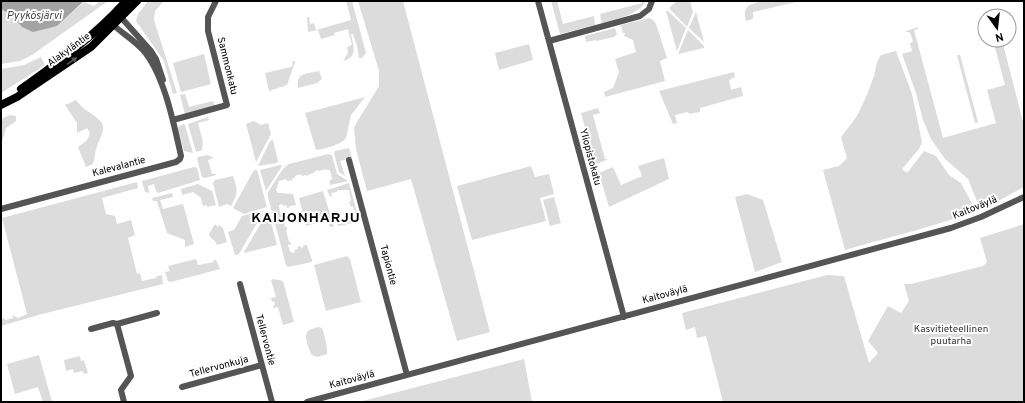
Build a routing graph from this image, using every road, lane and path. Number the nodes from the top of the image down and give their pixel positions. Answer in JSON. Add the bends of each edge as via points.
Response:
{"nodes":[{"id":1,"x":126,"y":1,"type":"edge"},
{"id":2,"x":137,"y":1,"type":"edge"},
{"id":3,"x":216,"y":1,"type":"edge"},
{"id":4,"x":538,"y":1,"type":"edge"},
{"id":5,"x":652,"y":1,"type":"edge"},
{"id":6,"x":119,"y":15,"type":"junction"},
{"id":7,"x":111,"y":23,"type":"junction"},
{"id":8,"x":549,"y":41,"type":"junction"},
{"id":9,"x":166,"y":97,"type":"junction"},
{"id":10,"x":2,"y":104,"type":"edge"},
{"id":11,"x":173,"y":120,"type":"junction"},
{"id":12,"x":349,"y":160,"type":"dead end"},
{"id":13,"x":1024,"y":197,"type":"edge"},
{"id":14,"x":1,"y":209,"type":"edge"},
{"id":15,"x":240,"y":284,"type":"dead end"},
{"id":16,"x":157,"y":313,"type":"dead end"},
{"id":17,"x":624,"y":317,"type":"junction"},
{"id":18,"x":118,"y":324,"type":"junction"},
{"id":19,"x":91,"y":329,"type":"dead end"},
{"id":20,"x":262,"y":366,"type":"junction"},
{"id":21,"x":407,"y":375,"type":"junction"},
{"id":22,"x":182,"y":387,"type":"dead end"},
{"id":23,"x":124,"y":402,"type":"edge"},
{"id":24,"x":272,"y":402,"type":"edge"},
{"id":25,"x":307,"y":402,"type":"edge"}],
"edges":[{"from":1,"to":6,"type":"main road","name":"Alakyläntie"},
{"from":2,"to":6,"type":"main road","name":"Alakyläntie"},
{"from":3,"to":11,"type":"street","name":"Sammonkatu","via":[[208,17],[208,31],[227,105]]},
{"from":4,"to":8,"type":"street","name":"Yliopistokatu"},
{"from":5,"to":8,"type":"street","via":[[649,9],[640,16]]},
{"from":6,"to":7,"type":"main road","name":"Alakyläntie"},
{"from":6,"to":9,"type":"street","name":"Kalevalantie","via":[[156,59]]},
{"from":7,"to":9,"type":"street","name":"Kalevalantie","via":[[143,50],[152,63]]},
{"from":7,"to":10,"type":"main road","name":"Alakyläntie","via":[[91,47],[17,98]]},
{"from":8,"to":17,"type":"street","name":"Yliopistokatu"},
{"from":9,"to":11,"type":"street","name":"Kalevalantie"},
{"from":11,"to":14,"type":"street","name":"Kalevalantie","via":[[181,156],[176,162]]},
{"from":12,"to":21,"type":"street","name":"Tapiontie"},
{"from":13,"to":17,"type":"street","name":"Kaitoväylä","via":[[951,228]]},
{"from":15,"to":20,"type":"street","name":"Tellervontie"},
{"from":16,"to":18,"type":"street"},
{"from":17,"to":21,"type":"street","name":"Kaitoväylä"},
{"from":18,"to":19,"type":"street","via":[[112,323]]},
{"from":18,"to":23,"type":"street","via":[[131,376],[121,390]]},
{"from":20,"to":22,"type":"street","name":"Tellervonkuja"},
{"from":20,"to":24,"type":"street","name":"Tellervontie"},
{"from":21,"to":25,"type":"street","name":"Kaitoväylä"}]}
